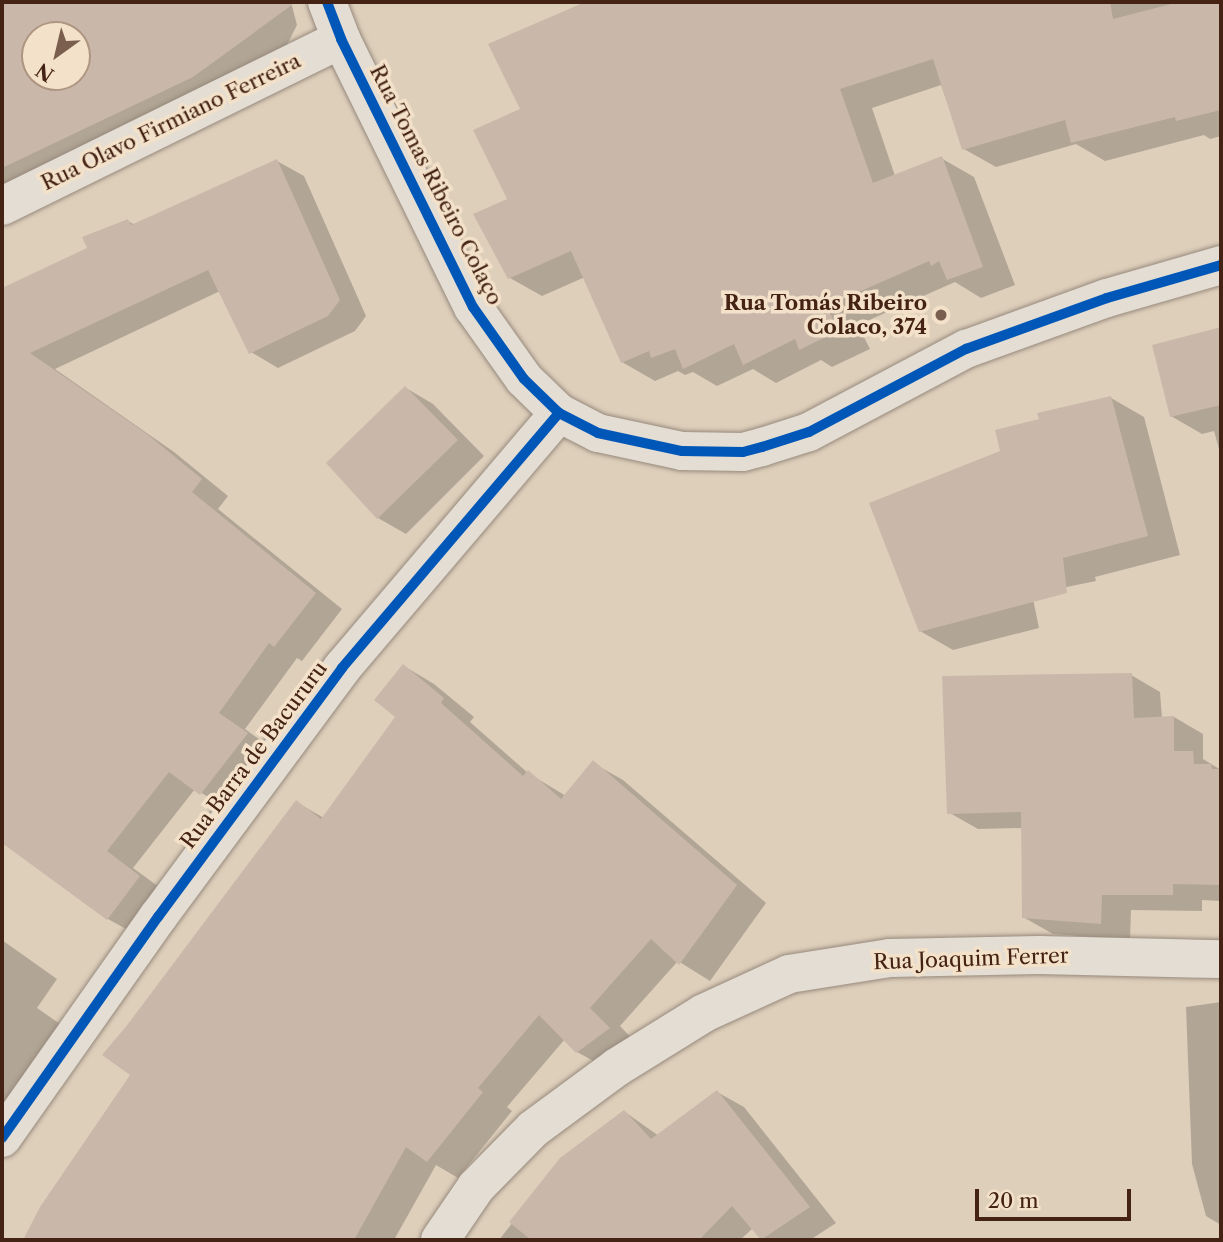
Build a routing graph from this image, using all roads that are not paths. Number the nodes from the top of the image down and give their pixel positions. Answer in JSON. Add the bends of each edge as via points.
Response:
{"nodes":[{"id":1,"x":327,"y":2,"type":"edge"},
{"id":2,"x":341,"y":39,"type":"junction"},
{"id":3,"x":2,"y":206,"type":"edge"},
{"id":4,"x":1221,"y":265,"type":"edge"},
{"id":5,"x":559,"y":413,"type":"junction"},
{"id":6,"x":1221,"y":959,"type":"edge"},
{"id":7,"x":2,"y":1138,"type":"edge"},
{"id":8,"x":440,"y":1240,"type":"edge"}],
"edges":[{"from":1,"to":2,"type":"street","name":"Rua Tomas Ribeiro Colaço"},
{"from":2,"to":3,"type":"street","name":"Rua Olavo Firmiano Ferreira"},
{"from":2,"to":5,"type":"street","name":"Rua Tomas Ribeiro Colaço","via":[[473,307],[524,379]]},
{"from":4,"to":5,"type":"street","name":"Rua Tomas Ribeiro Colaço","via":[[1107,298],[966,349],[809,432],[743,452],[682,451],[598,432]]},
{"from":5,"to":7,"type":"street","name":"Rua Barra de Bacururu","via":[[342,668]]},
{"from":6,"to":8,"type":"street","name":"Rua Joaquim Ferrer","via":[[890,958],[789,974],[704,1013],[617,1067],[533,1129],[476,1187]]}]}
